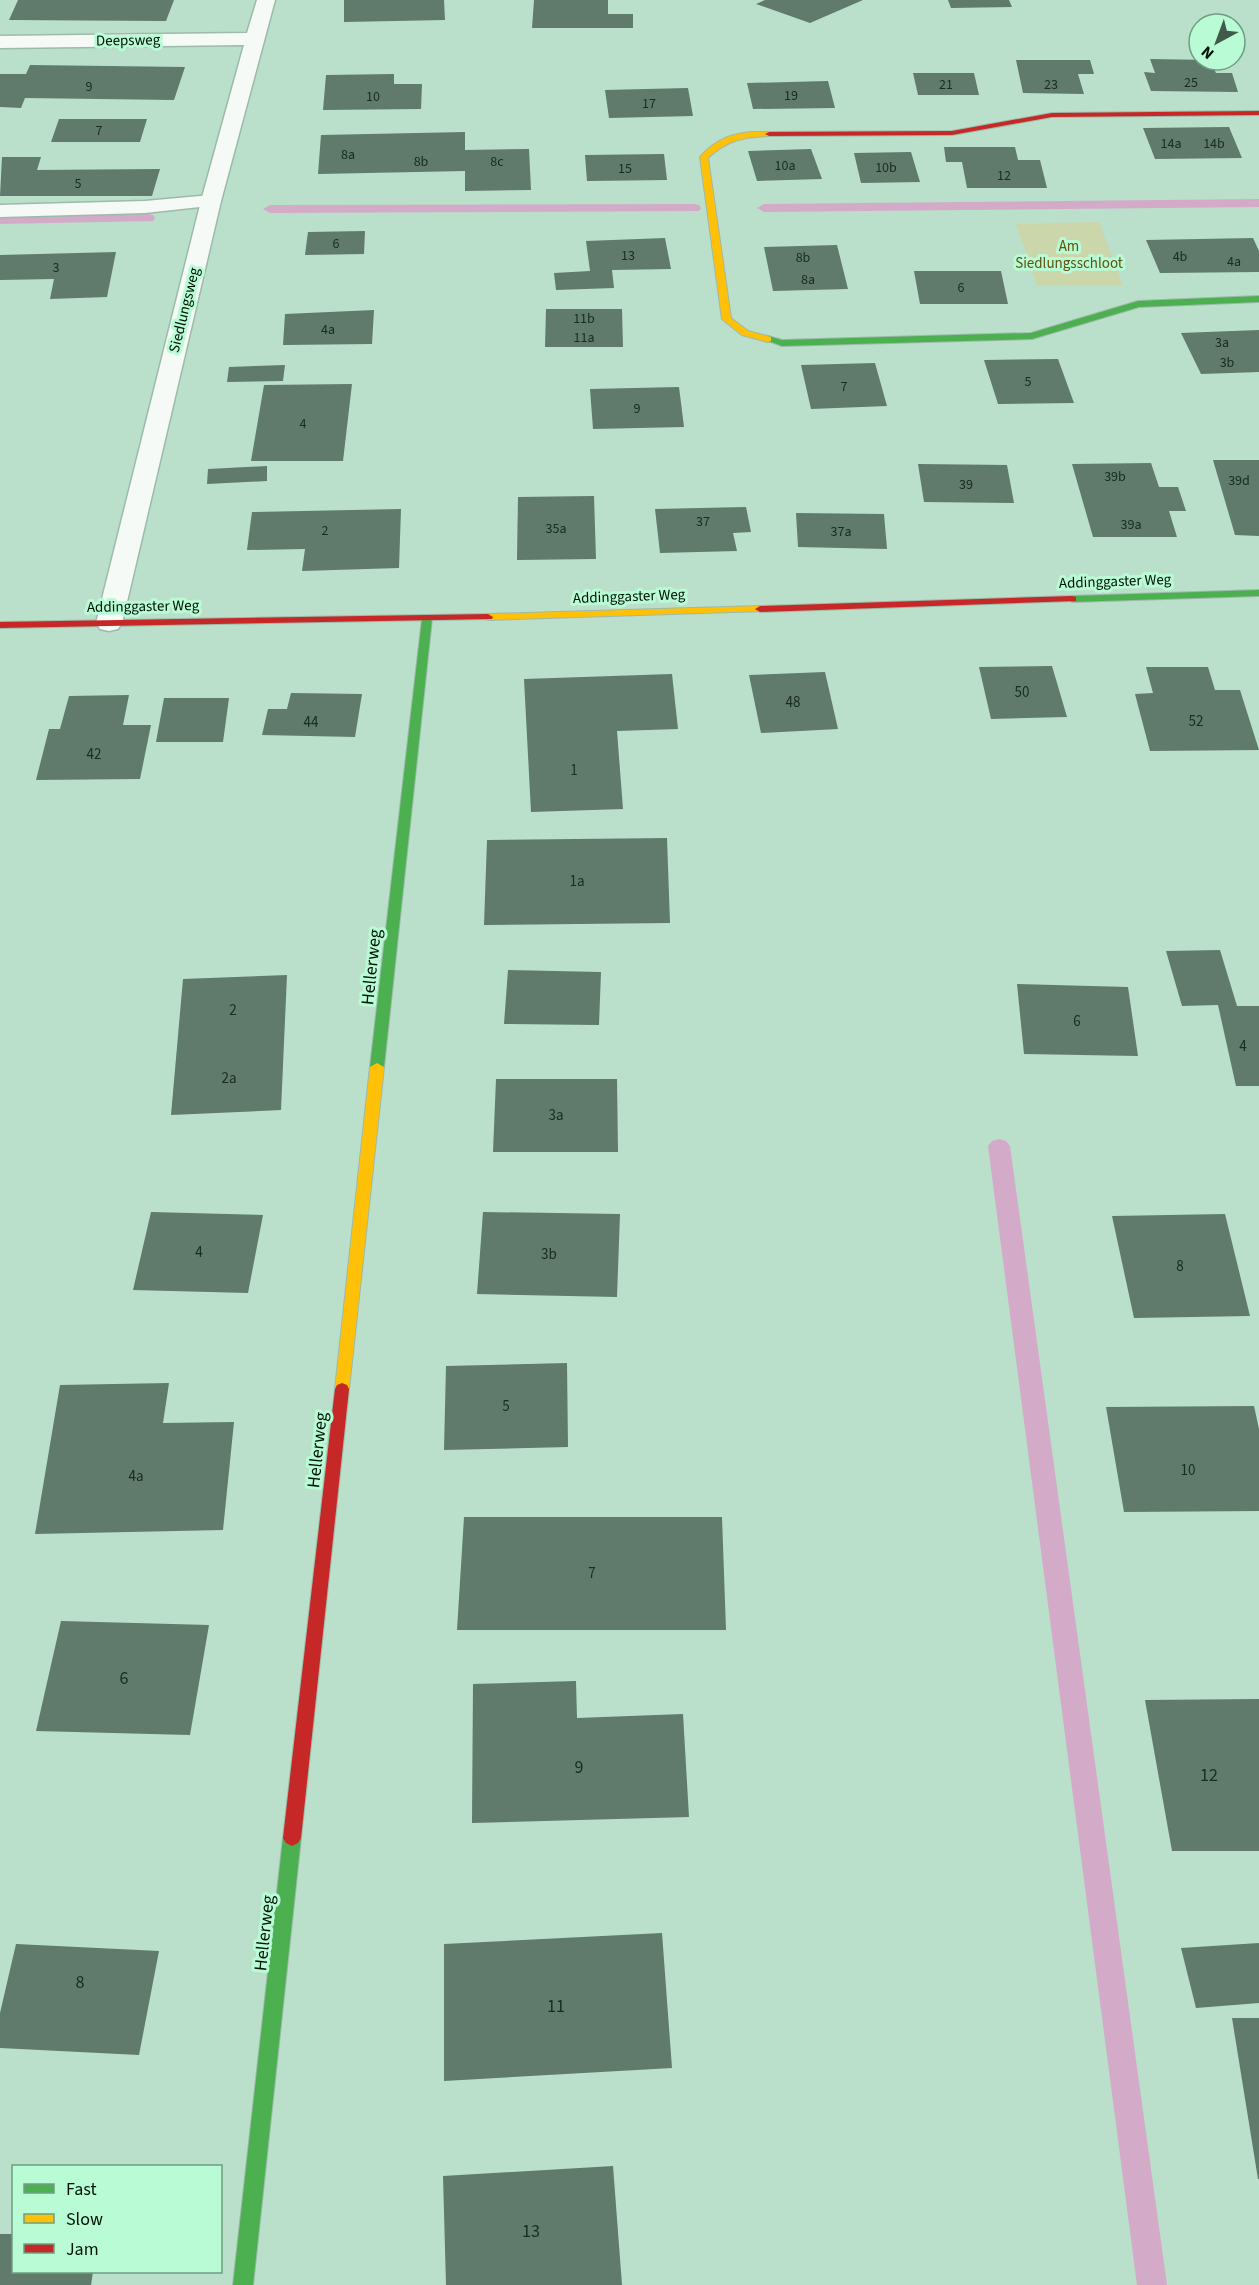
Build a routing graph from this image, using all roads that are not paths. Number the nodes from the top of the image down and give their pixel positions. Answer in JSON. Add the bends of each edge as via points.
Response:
{"nodes":[{"id":1,"x":266,"y":0,"type":"edge"},
{"id":2,"x":255,"y":39,"type":"junction"},
{"id":3,"x":0,"y":42,"type":"edge"},
{"id":4,"x":1259,"y":113,"type":"edge"},
{"id":5,"x":211,"y":201,"type":"junction"},
{"id":6,"x":0,"y":211,"type":"edge"},
{"id":7,"x":1259,"y":299,"type":"edge"},
{"id":8,"x":1259,"y":593,"type":"edge"},
{"id":9,"x":427,"y":619,"type":"junction"},
{"id":10,"x":109,"y":623,"type":"junction"},
{"id":11,"x":0,"y":625,"type":"edge"},
{"id":12,"x":243,"y":2285,"type":"edge"}],
"edges":[{"from":1,"to":2,"type":"street","name":"Siedlungsweg"},
{"from":2,"to":3,"type":"street","name":"Deepsweg"},
{"from":2,"to":5,"type":"street","name":"Siedlungsweg"},
{"from":4,"to":7,"type":"street","via":[[1052,115],[952,133],[736,135],[717,144],[704,157],[727,319],[745,333],[782,343],[1032,336],[1138,304]]},
{"from":5,"to":6,"type":"street"},
{"from":5,"to":10,"type":"street","name":"Siedlungsweg"},
{"from":8,"to":9,"type":"street","name":"Addinggaster Weg"},
{"from":9,"to":10,"type":"street","name":"Addinggaster Weg"},
{"from":9,"to":12,"type":"street","name":"Hellerweg"},
{"from":10,"to":11,"type":"street","name":"Addinggaster Weg"}]}
